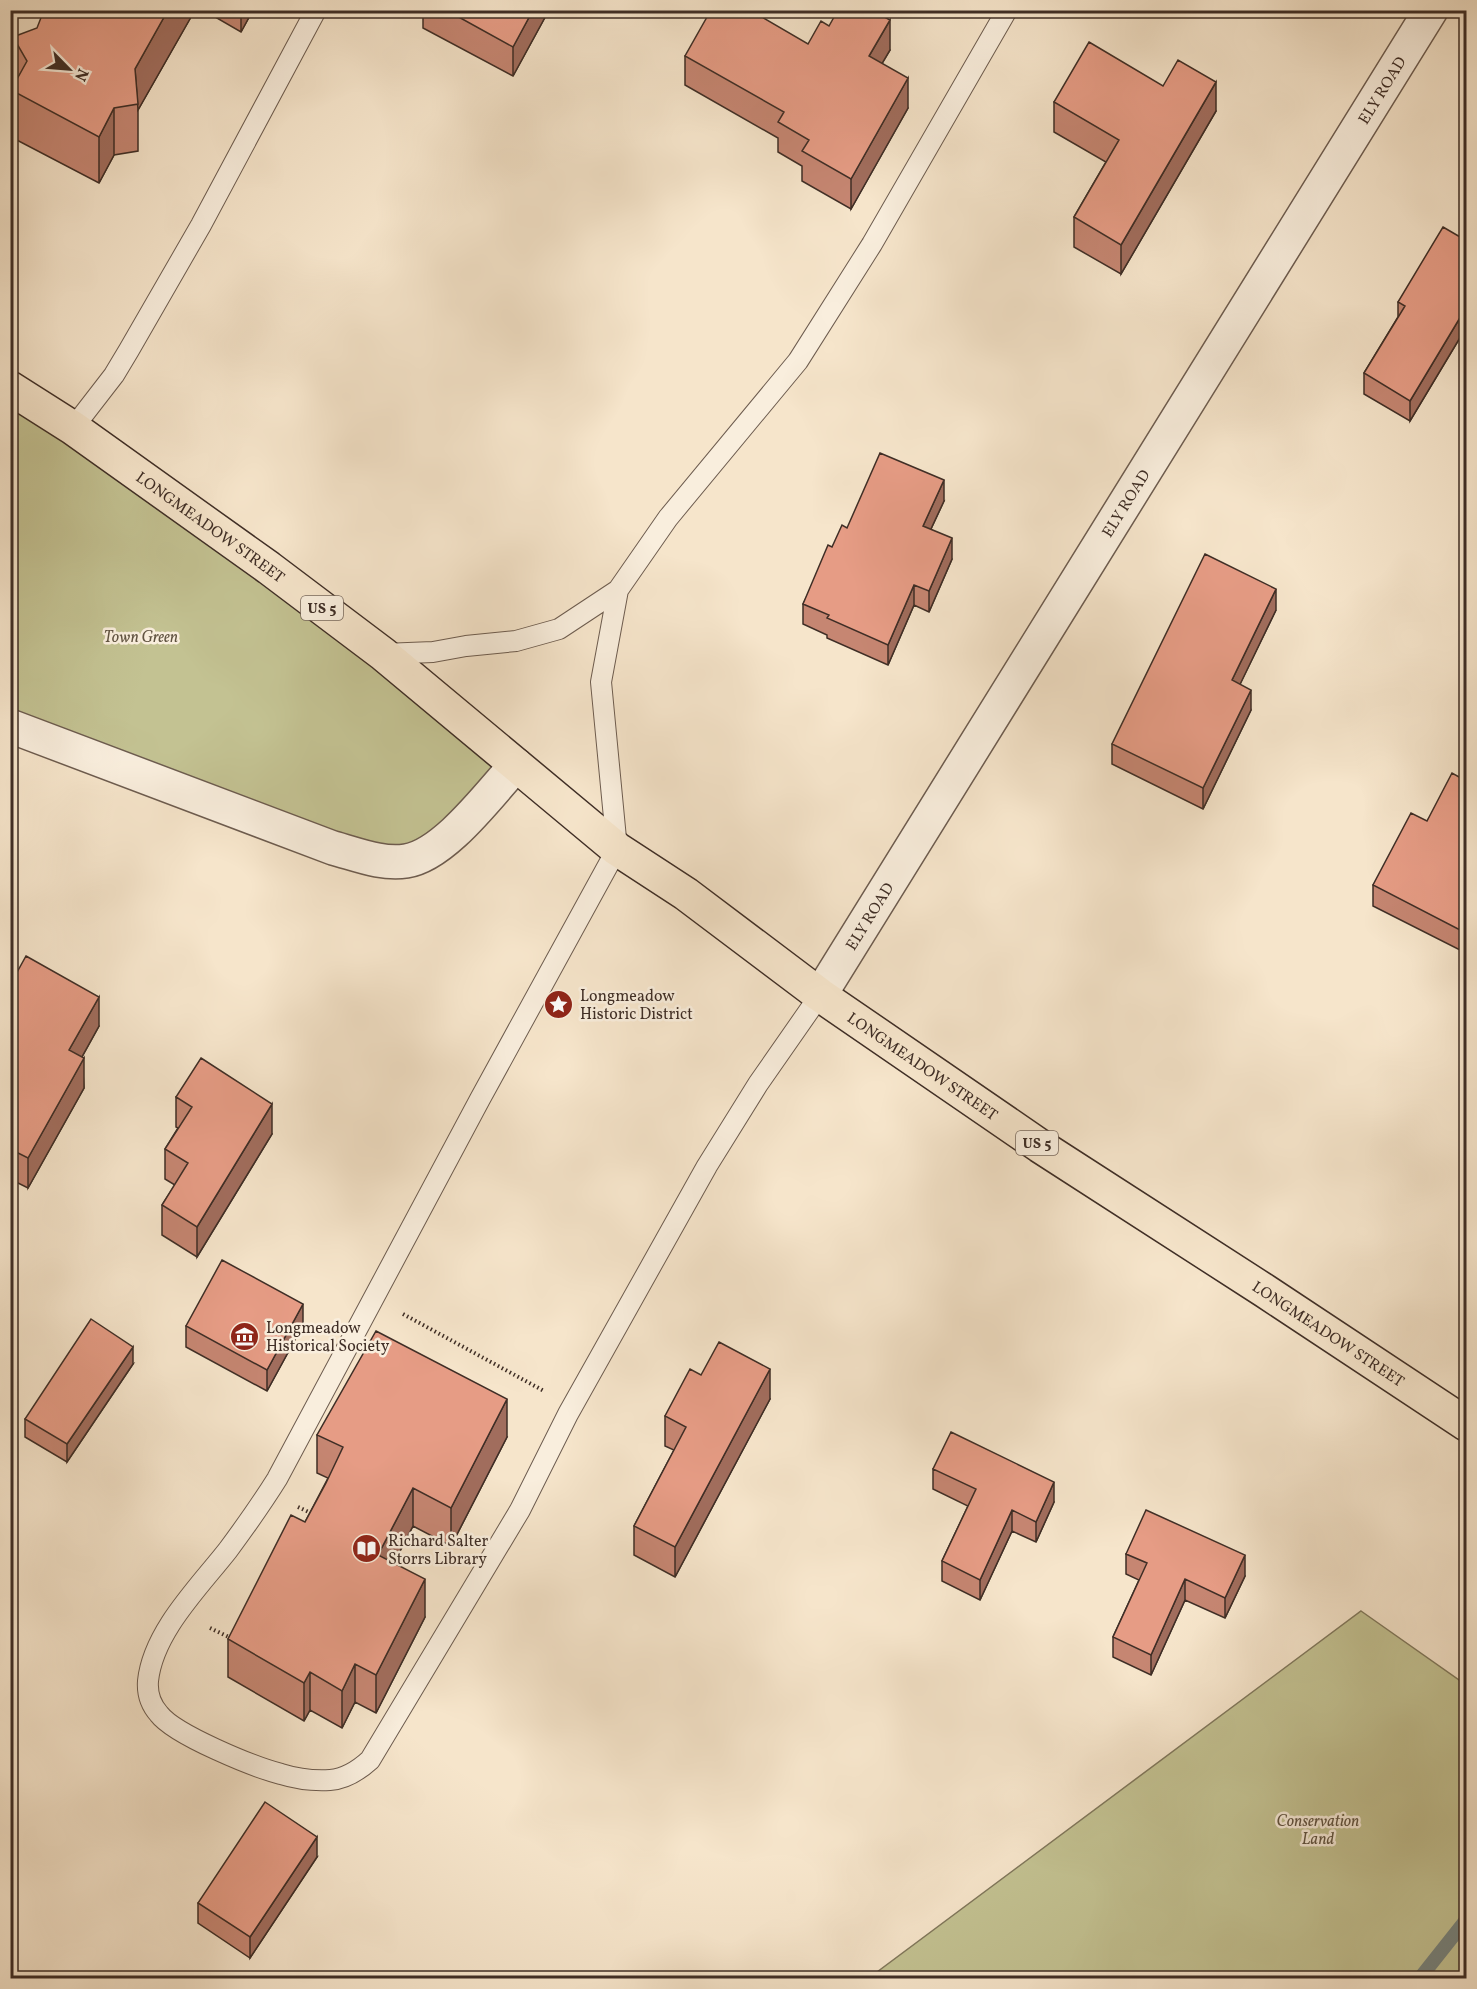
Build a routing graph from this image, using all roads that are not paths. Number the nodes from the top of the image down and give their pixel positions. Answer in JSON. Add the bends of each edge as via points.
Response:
{"nodes":[{"id":1,"x":316,"y":10,"type":"edge"},
{"id":2,"x":1007,"y":10,"type":"edge"},
{"id":3,"x":1431,"y":10,"type":"edge"},
{"id":4,"x":10,"y":388,"type":"edge"},
{"id":5,"x":74,"y":428,"type":"junction"},
{"id":6,"x":618,"y":590,"type":"junction"},
{"id":7,"x":383,"y":654,"type":"junction"},
{"id":8,"x":10,"y":726,"type":"edge"},
{"id":9,"x":516,"y":765,"type":"junction"},
{"id":10,"x":617,"y":849,"type":"junction"},
{"id":11,"x":819,"y":995,"type":"junction"},
{"id":12,"x":1467,"y":1424,"type":"edge"}],
"edges":[{"from":1,"to":5,"type":"lane","via":[[129,350]]},
{"from":2,"to":6,"type":"lane","via":[[872,244],[798,361],[668,518]]},
{"from":3,"to":11,"type":"street","name":"ELY ROAD"},
{"from":4,"to":5,"type":"main road","name":"LONGMEADOW STREET","number":"US 5"},
{"from":5,"to":7,"type":"main road","name":"LONGMEADOW STREET","number":"US 5"},
{"from":6,"to":7,"type":"lane","via":[[559,629],[516,641]]},
{"from":6,"to":10,"type":"lane","via":[[601,682]]},
{"from":7,"to":9,"type":"main road","name":"LONGMEADOW STREET","number":"US 5"},
{"from":8,"to":9,"type":"street","via":[[333,848],[376,860],[406,861],[434,850],[479,808]]},
{"from":9,"to":10,"type":"main road","name":"LONGMEADOW STREET","number":"US 5"},
{"from":10,"to":11,"type":"main road","name":"LONGMEADOW STREET","number":"US 5","via":[[686,894]]},
{"from":10,"to":11,"type":"lane","via":[[277,1479],[159,1643],[150,1668],[148,1690],[149,1700],[160,1716],[207,1745],[292,1777],[332,1780],[353,1773],[370,1760],[520,1510],[568,1414],[707,1166]]},
{"from":11,"to":12,"type":"main road","name":"LONGMEADOW STREET","number":"US 5","via":[[1040,1146]]}]}
